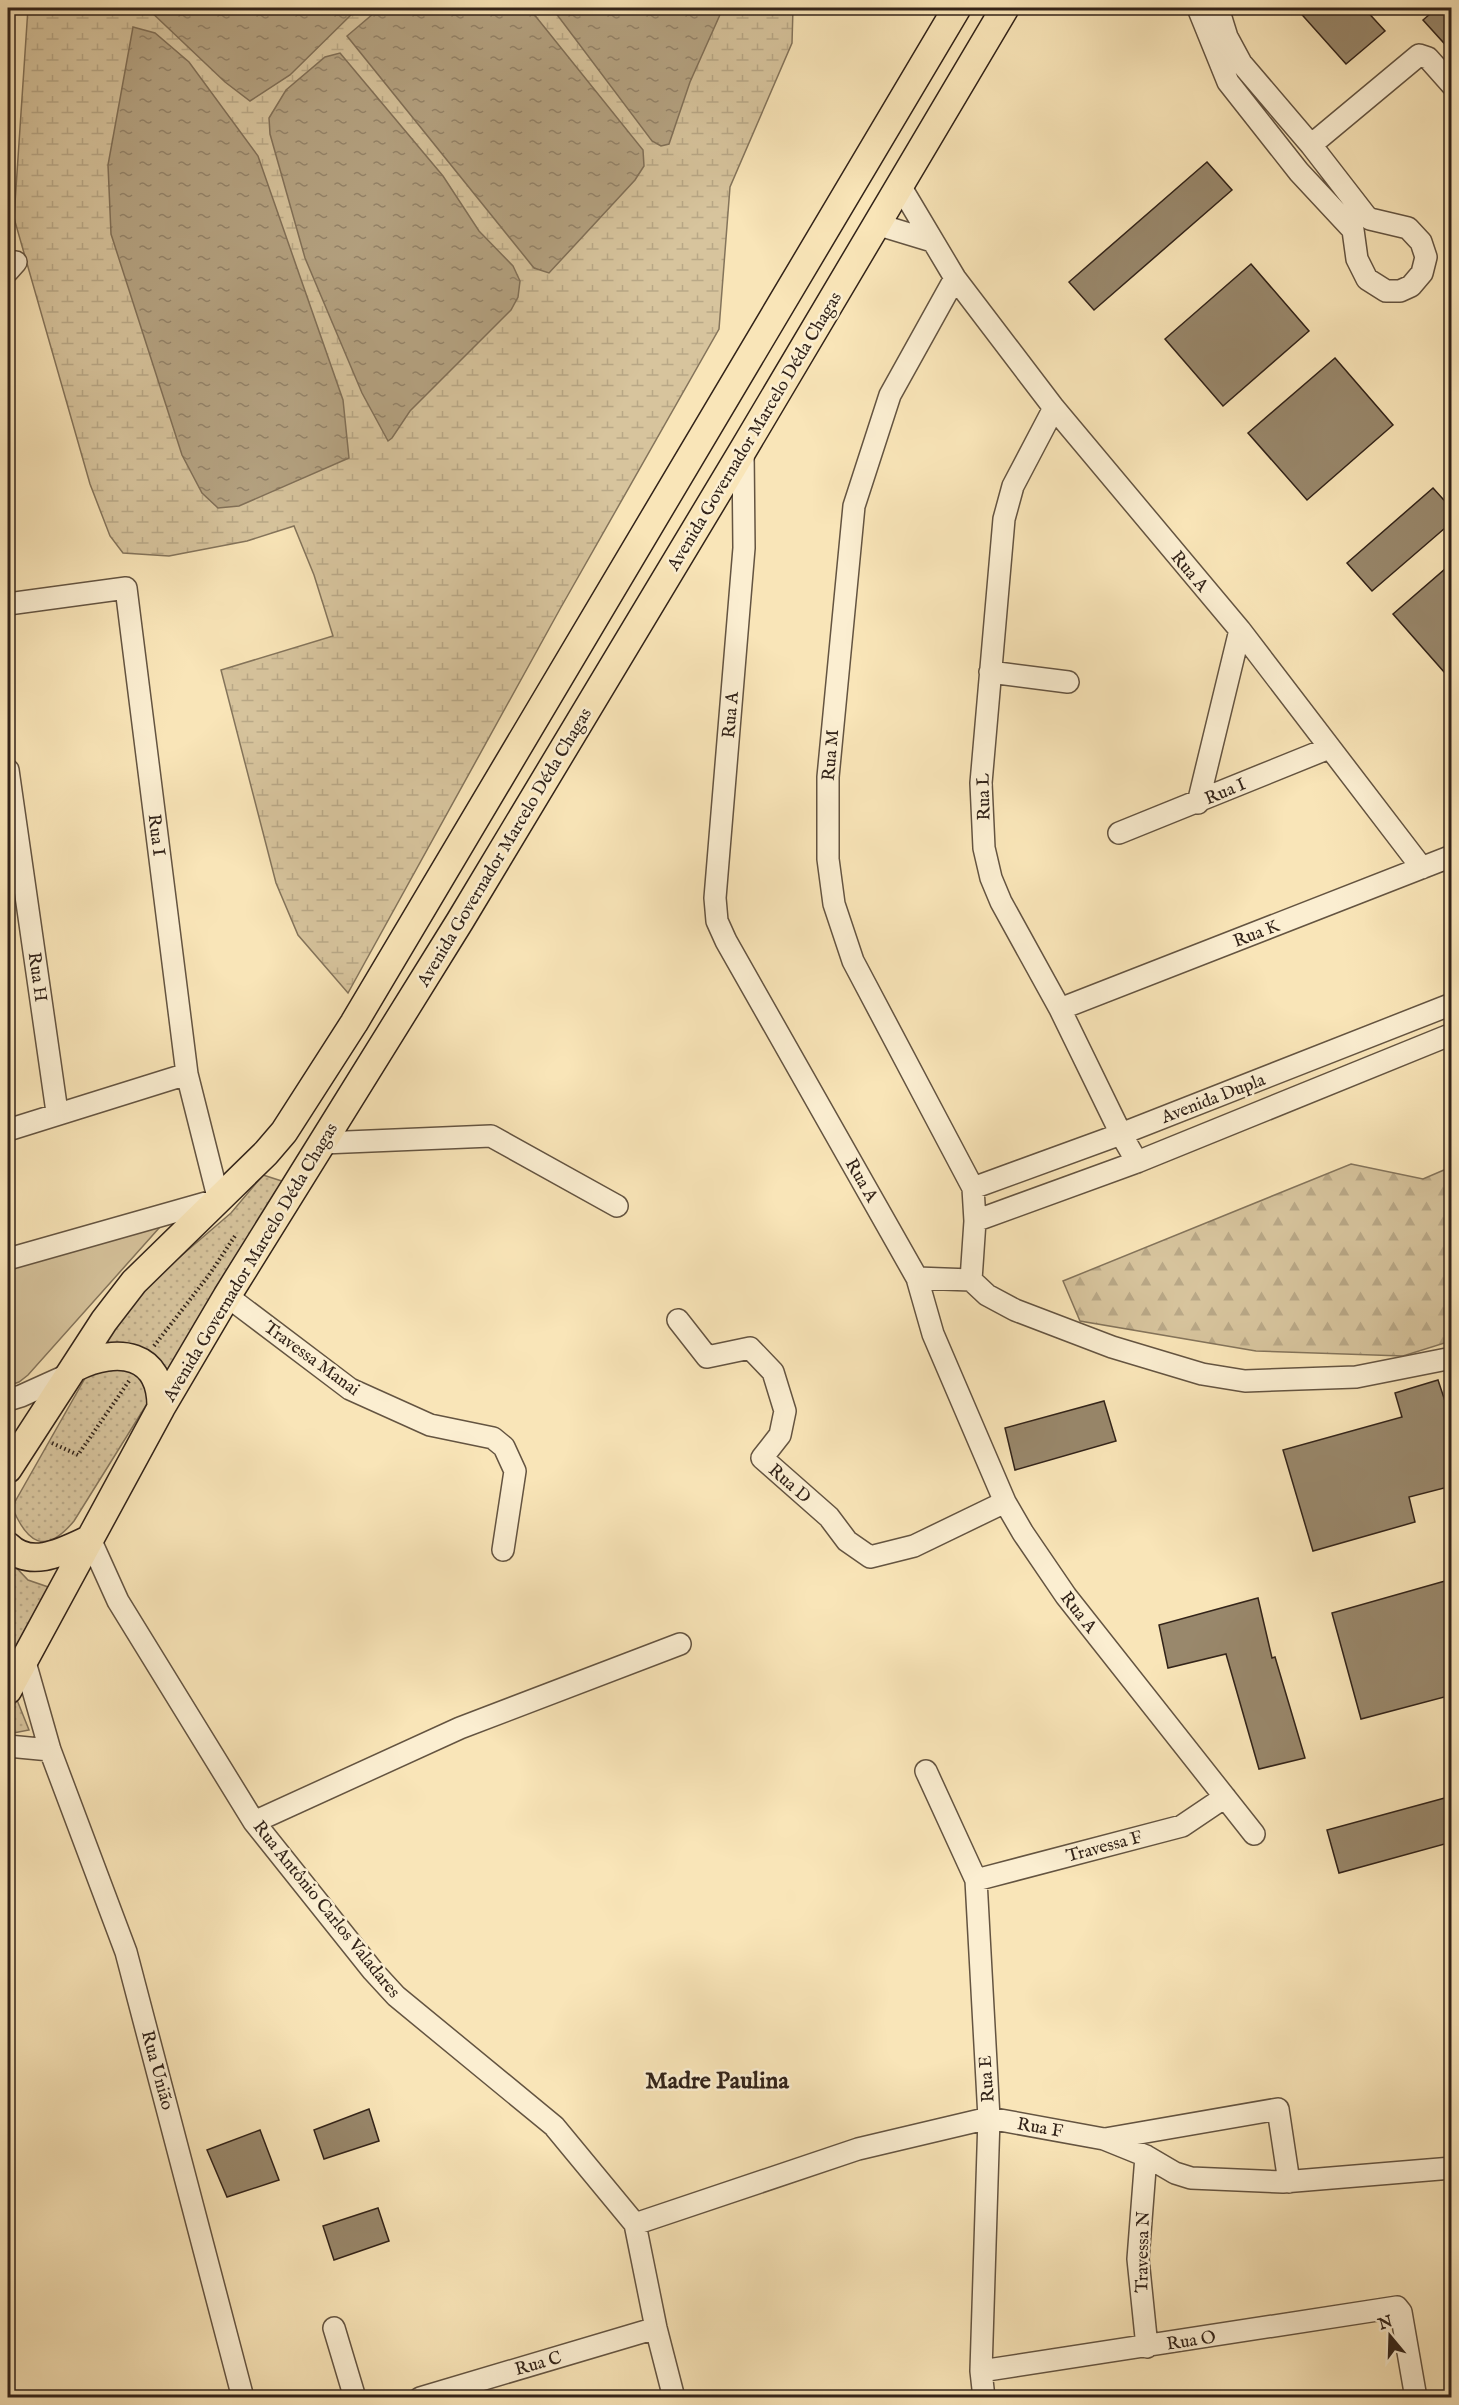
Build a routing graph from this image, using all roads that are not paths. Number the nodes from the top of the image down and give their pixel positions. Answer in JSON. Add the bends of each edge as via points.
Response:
{"nodes":[{"id":1,"x":957,"y":8,"type":"edge"},
{"id":2,"x":1005,"y":8,"type":"edge"},
{"id":3,"x":1198,"y":8,"type":"edge"},
{"id":4,"x":1218,"y":8,"type":"edge"},
{"id":5,"x":1452,"y":85,"type":"edge"},
{"id":6,"x":1311,"y":145,"type":"junction"},
{"id":7,"x":899,"y":184,"type":"junction"},
{"id":8,"x":876,"y":224,"type":"junction"},
{"id":9,"x":932,"y":241,"type":"junction"},
{"id":10,"x":955,"y":278,"type":"junction"},
{"id":11,"x":1054,"y":408,"type":"junction"},
{"id":12,"x":743,"y":450,"type":"junction"},
{"id":13,"x":8,"y":604,"type":"edge"},
{"id":14,"x":1240,"y":630,"type":"junction"},
{"id":15,"x":990,"y":672,"type":"junction"},
{"id":16,"x":1068,"y":682,"type":"dead end"},
{"id":17,"x":1329,"y":748,"type":"junction"},
{"id":18,"x":8,"y":770,"type":"edge"},
{"id":19,"x":1198,"y":803,"type":"junction"},
{"id":20,"x":1119,"y":833,"type":"dead end"},
{"id":21,"x":1452,"y":856,"type":"edge"},
{"id":22,"x":1422,"y":868,"type":"junction"},
{"id":23,"x":1452,"y":1004,"type":"edge"},
{"id":24,"x":1060,"y":1009,"type":"junction"},
{"id":25,"x":1452,"y":1035,"type":"edge"},
{"id":26,"x":186,"y":1074,"type":"junction"},
{"id":27,"x":57,"y":1113,"type":"junction"},
{"id":28,"x":8,"y":1130,"type":"edge"},
{"id":29,"x":1121,"y":1134,"type":"junction"},
{"id":30,"x":323,"y":1143,"type":"junction"},
{"id":31,"x":1137,"y":1162,"type":"junction"},
{"id":32,"x":973,"y":1188,"type":"junction"},
{"id":33,"x":217,"y":1198,"type":"junction"},
{"id":34,"x":617,"y":1206,"type":"dead end"},
{"id":35,"x":975,"y":1221,"type":"junction"},
{"id":36,"x":8,"y":1259,"type":"edge"},
{"id":37,"x":917,"y":1278,"type":"junction"},
{"id":38,"x":971,"y":1280,"type":"junction"},
{"id":39,"x":227,"y":1296,"type":"junction"},
{"id":40,"x":678,"y":1320,"type":"dead end"},
{"id":41,"x":1452,"y":1358,"type":"edge"},
{"id":42,"x":74,"y":1370,"type":"junction"},
{"id":43,"x":8,"y":1400,"type":"edge"},
{"id":44,"x":161,"y":1408,"type":"junction"},
{"id":45,"x":8,"y":1469,"type":"edge"},
{"id":46,"x":1005,"y":1502,"type":"junction"},
{"id":47,"x":90,"y":1539,"type":"junction"},
{"id":48,"x":8,"y":1546,"type":"edge"},
{"id":49,"x":503,"y":1550,"type":"dead end"},
{"id":50,"x":680,"y":1644,"type":"dead end"},
{"id":51,"x":25,"y":1662,"type":"junction"},
{"id":52,"x":8,"y":1690,"type":"edge"},
{"id":53,"x":8,"y":1746,"type":"edge"},
{"id":54,"x":50,"y":1750,"type":"junction"},
{"id":55,"x":926,"y":1770,"type":"dead end"},
{"id":56,"x":1225,"y":1797,"type":"junction"},
{"id":57,"x":254,"y":1822,"type":"junction"},
{"id":58,"x":1254,"y":1834,"type":"dead end"},
{"id":59,"x":976,"y":1880,"type":"junction"},
{"id":60,"x":988,"y":2118,"type":"junction"},
{"id":61,"x":1104,"y":2139,"type":"junction"},
{"id":62,"x":1146,"y":2156,"type":"junction"},
{"id":63,"x":1452,"y":2168,"type":"edge"},
{"id":64,"x":1289,"y":2182,"type":"junction"},
{"id":65,"x":635,"y":2224,"type":"junction"},
{"id":66,"x":334,"y":2328,"type":"dead end"},
{"id":67,"x":656,"y":2328,"type":"junction"},
{"id":68,"x":1147,"y":2347,"type":"junction"},
{"id":69,"x":981,"y":2371,"type":"junction"},
{"id":70,"x":243,"y":2397,"type":"edge"},
{"id":71,"x":355,"y":2397,"type":"edge"},
{"id":72,"x":420,"y":2397,"type":"edge"},
{"id":73,"x":674,"y":2397,"type":"edge"},
{"id":74,"x":984,"y":2397,"type":"edge"},
{"id":75,"x":1416,"y":2397,"type":"edge"}],
"edges":[{"from":1,"to":33,"type":"main road","name":"Avenida Governador Marcelo Déda Chagas","via":[[354,1023],[276,1143]]},
{"from":2,"to":7,"type":"main road","name":"Avenida Governador Marcelo Déda Chagas"},
{"from":3,"to":6,"type":"street","via":[[1228,82],[1299,172],[1353,230],[1357,259],[1367,279],[1386,291],[1411,286],[1422,273],[1426,257],[1421,242],[1408,228],[1370,219]]},
{"from":4,"to":6,"type":"street","via":[[1241,63]]},
{"from":5,"to":6,"type":"street","via":[[1428,58],[1419,54]]},
{"from":7,"to":8,"type":"main road","name":"Avenida Governador Marcelo Déda Chagas"},
{"from":7,"to":9,"type":"street","name":"Rua A"},
{"from":8,"to":9,"type":"street"},
{"from":8,"to":12,"type":"main road","name":"Avenida Governador Marcelo Déda Chagas"},
{"from":9,"to":10,"type":"street","name":"Rua A"},
{"from":10,"to":11,"type":"street","name":"Rua A"},
{"from":10,"to":32,"type":"street","name":"Rua M","via":[[890,395],[854,506],[828,777],[828,859],[834,904],[853,961]]},
{"from":11,"to":14,"type":"street","name":"Rua A"},
{"from":11,"to":15,"type":"street","name":"Rua L","via":[[1006,505]]},
{"from":12,"to":30,"type":"main road","name":"Avenida Governador Marcelo Déda Chagas"},
{"from":12,"to":37,"type":"street","name":"Rua A","via":[[744,548],[715,898],[717,921]]},
{"from":13,"to":26,"type":"street","name":"Rua I","via":[[126,588]]},
{"from":14,"to":17,"type":"street","name":"Rua A"},
{"from":14,"to":19,"type":"street"},
{"from":15,"to":16,"type":"street"},
{"from":15,"to":24,"type":"street","name":"Rua L","via":[[981,783],[984,848],[1001,902]]},
{"from":17,"to":19,"type":"street","name":"Rua I"},
{"from":17,"to":22,"type":"street","name":"Rua A"},
{"from":18,"to":27,"type":"street","name":"Rua H"},
{"from":19,"to":20,"type":"street","name":"Rua I"},
{"from":21,"to":22,"type":"street","name":"Rua K"},
{"from":22,"to":24,"type":"street","name":"Rua K"},
{"from":23,"to":29,"type":"street","name":"Avenida Dupla"},
{"from":24,"to":29,"type":"street","name":"Rua L"},
{"from":25,"to":31,"type":"street","name":"Avenida Dupla"},
{"from":26,"to":27,"type":"street"},
{"from":26,"to":33,"type":"street","name":"Rua I"},
{"from":27,"to":28,"type":"street"},
{"from":29,"to":31,"type":"street","name":"Rua L"},
{"from":29,"to":32,"type":"street","name":"Avenida Dupla"},
{"from":30,"to":34,"type":"street","via":[[491,1136]]},
{"from":30,"to":39,"type":"main road","name":"Avenida Governador Marcelo Déda Chagas"},
{"from":31,"to":35,"type":"street","name":"Avenida Dupla"},
{"from":32,"to":35,"type":"street","name":"Rua M"},
{"from":33,"to":36,"type":"street"},
{"from":33,"to":42,"type":"main road","name":"Avenida Governador Marcelo Déda Chagas","via":[[134,1282]]},
{"from":35,"to":38,"type":"street","name":"Rua M"},
{"from":37,"to":38,"type":"street"},
{"from":37,"to":46,"type":"street","name":"Rua A","via":[[933,1334]]},
{"from":38,"to":41,"type":"street","via":[[999,1303],[1112,1347],[1202,1374],[1245,1381],[1356,1377]]},
{"from":39,"to":44,"type":"main road","name":"Avenida Governador Marcelo Déda Chagas"},
{"from":39,"to":49,"type":"street","name":"Travessa Manai","via":[[350,1389],[430,1425],[493,1438],[504,1446],[515,1470]]},
{"from":40,"to":46,"type":"street","name":"Rua D","via":[[707,1357],[750,1348],[773,1372],[785,1411],[780,1435],[762,1458],[829,1518],[846,1541],[870,1557],[914,1546]]},
{"from":42,"to":43,"type":"street"},
{"from":42,"to":44,"type":"main road","via":[[97,1357],[126,1355],[142,1362],[157,1379],[162,1393]]},
{"from":42,"to":45,"type":"main road","name":"Avenida Governador Marcelo Déda Chagas"},
{"from":44,"to":47,"type":"main road","name":"Avenida Governador Marcelo Déda Chagas"},
{"from":46,"to":56,"type":"street","name":"Rua A","via":[[1066,1596]]},
{"from":47,"to":48,"type":"main road","via":[[53,1556],[26,1555]]},
{"from":47,"to":51,"type":"main road","name":"Avenida Governador Marcelo Déda Chagas"},
{"from":47,"to":57,"type":"street","name":"Rua Antônio Carlos Valadares","via":[[118,1601]]},
{"from":50,"to":57,"type":"street","via":[[471,1723]]},
{"from":51,"to":52,"type":"main road","name":"Avenida Governador Marcelo Déda Chagas"},
{"from":51,"to":54,"type":"street","name":"Rua União"},
{"from":53,"to":54,"type":"street"},
{"from":54,"to":70,"type":"street","name":"Rua União","via":[[126,1952]]},
{"from":55,"to":59,"type":"street","name":"Rua E"},
{"from":56,"to":58,"type":"street","name":"Rua A"},
{"from":56,"to":59,"type":"street","name":"Travessa F","via":[[1182,1826]]},
{"from":57,"to":65,"type":"street","name":"Rua Antônio Carlos Valadares","via":[[396,1996],[554,2126]]},
{"from":59,"to":60,"type":"street","name":"Rua E"},
{"from":60,"to":61,"type":"street","name":"Rua F"},
{"from":60,"to":65,"type":"street","name":"Rua F","via":[[858,2149]]},
{"from":60,"to":69,"type":"street","name":"Rua E"},
{"from":61,"to":62,"type":"street","name":"Rua F"},
{"from":61,"to":64,"type":"street","via":[[1278,2109]]},
{"from":62,"to":64,"type":"street","name":"Rua F","via":[[1191,2178]]},
{"from":62,"to":68,"type":"street","name":"Travessa N","via":[[1138,2259]]},
{"from":63,"to":64,"type":"street","name":"Rua F"},
{"from":65,"to":67,"type":"street","name":"Rua Antônio Carlos Valadares"},
{"from":66,"to":71,"type":"street"},
{"from":67,"to":72,"type":"street","name":"Rua C"},
{"from":67,"to":73,"type":"street","name":"Rua Antônio Carlos Valadares"},
{"from":68,"to":69,"type":"street","name":"Rua O"},
{"from":68,"to":75,"type":"street","name":"Rua O","via":[[1399,2308]]},
{"from":69,"to":74,"type":"street","name":"Rua E"}]}
